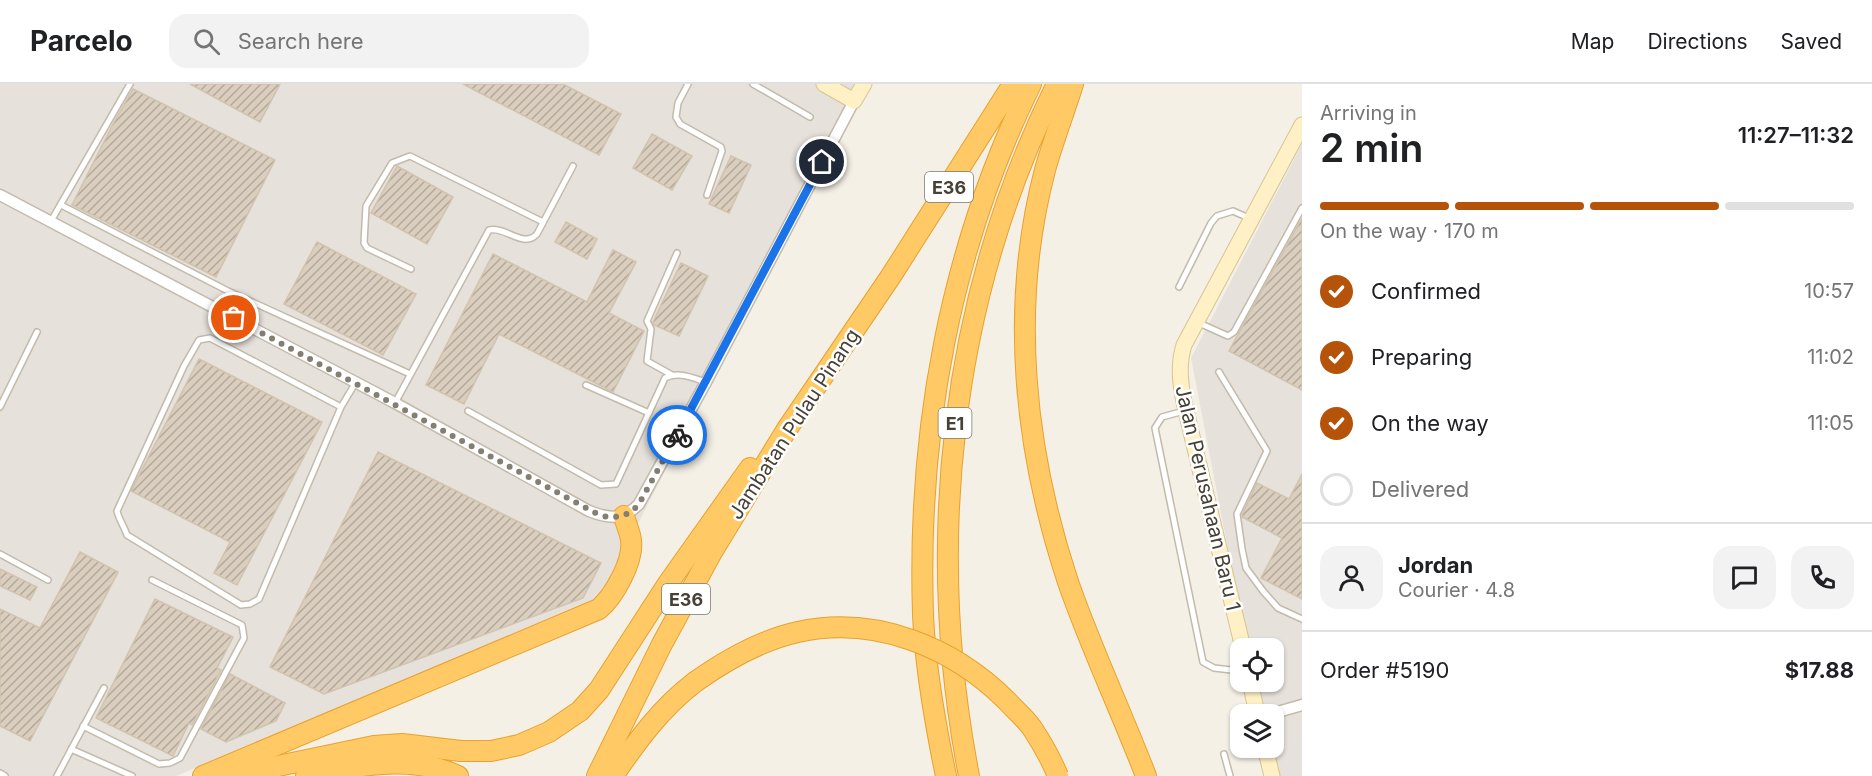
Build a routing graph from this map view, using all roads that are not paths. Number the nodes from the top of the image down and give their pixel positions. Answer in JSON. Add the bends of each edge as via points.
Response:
{"nodes":[{"id":1,"x":130,"y":84,"type":"edge"},
{"id":2,"x":688,"y":84,"type":"edge"},
{"id":3,"x":753,"y":84,"type":"edge"},
{"id":4,"x":824,"y":84,"type":"edge"},
{"id":5,"x":864,"y":84,"type":"edge"},
{"id":6,"x":1013,"y":84,"type":"edge"},
{"id":7,"x":1030,"y":84,"type":"edge"},
{"id":8,"x":1057,"y":84,"type":"edge"},
{"id":9,"x":1073,"y":84,"type":"edge"},
{"id":10,"x":854,"y":102,"type":"junction"},
{"id":11,"x":810,"y":117,"type":"dead end"},
{"id":12,"x":1302,"y":125,"type":"edge"},
{"id":13,"x":573,"y":166,"type":"dead end"},
{"id":14,"x":0,"y":195,"type":"edge"},
{"id":15,"x":707,"y":195,"type":"dead end"},
{"id":16,"x":61,"y":205,"type":"junction"},
{"id":17,"x":1302,"y":208,"type":"edge"},
{"id":18,"x":1252,"y":220,"type":"junction"},
{"id":19,"x":51,"y":222,"type":"junction"},
{"id":20,"x":543,"y":222,"type":"junction"},
{"id":21,"x":677,"y":253,"type":"dead end"},
{"id":22,"x":411,"y":268,"type":"dead end"},
{"id":23,"x":1179,"y":287,"type":"dead end"},
{"id":24,"x":1197,"y":322,"type":"junction"},
{"id":25,"x":37,"y":332,"type":"dead end"},
{"id":26,"x":1219,"y":372,"type":"dead end"},
{"id":27,"x":410,"y":374,"type":"junction"},
{"id":28,"x":672,"y":375,"type":"junction"},
{"id":29,"x":356,"y":382,"type":"junction"},
{"id":30,"x":706,"y":382,"type":"junction"},
{"id":31,"x":586,"y":385,"type":"dead end"},
{"id":32,"x":395,"y":403,"type":"junction"},
{"id":33,"x":0,"y":407,"type":"edge"},
{"id":34,"x":341,"y":407,"type":"junction"},
{"id":35,"x":468,"y":411,"type":"dead end"},
{"id":36,"x":1186,"y":411,"type":"junction"},
{"id":37,"x":649,"y":413,"type":"junction"},
{"id":38,"x":787,"y":429,"type":"junction"},
{"id":39,"x":624,"y":516,"type":"junction"},
{"id":40,"x":0,"y":554,"type":"edge"},
{"id":41,"x":48,"y":580,"type":"dead end"},
{"id":42,"x":152,"y":580,"type":"dead end"},
{"id":43,"x":1302,"y":619,"type":"edge"},
{"id":44,"x":1241,"y":638,"type":"edge"},
{"id":45,"x":1230,"y":670,"type":"edge"},
{"id":46,"x":104,"y":688,"type":"dead end"},
{"id":47,"x":1302,"y":705,"type":"edge"},
{"id":48,"x":1284,"y":710,"type":"edge"},
{"id":49,"x":83,"y":726,"type":"junction"},
{"id":50,"x":71,"y":749,"type":"junction"},
{"id":51,"x":1224,"y":754,"type":"dead end"},
{"id":52,"x":1268,"y":758,"type":"edge"},
{"id":53,"x":0,"y":773,"type":"edge"},
{"id":54,"x":5,"y":776,"type":"edge"},
{"id":55,"x":57,"y":776,"type":"edge"},
{"id":56,"x":132,"y":776,"type":"edge"},
{"id":57,"x":203,"y":776,"type":"edge"},
{"id":58,"x":230,"y":776,"type":"edge"},
{"id":59,"x":306,"y":776,"type":"edge"},
{"id":60,"x":458,"y":776,"type":"edge"},
{"id":61,"x":597,"y":776,"type":"edge"},
{"id":62,"x":614,"y":776,"type":"edge"},
{"id":63,"x":946,"y":776,"type":"edge"},
{"id":64,"x":969,"y":776,"type":"edge"},
{"id":65,"x":1058,"y":776,"type":"edge"},
{"id":66,"x":1146,"y":776,"type":"edge"},
{"id":67,"x":1230,"y":776,"type":"edge"},
{"id":68,"x":1272,"y":776,"type":"edge"}],
"edges":[{"from":1,"to":16,"type":"lane"},
{"from":2,"to":15,"type":"lane","via":[[676,117],[680,124],[722,151]]},
{"from":3,"to":11,"type":"lane"},
{"from":4,"to":10,"type":"street"},
{"from":5,"to":10,"type":"street"},
{"from":6,"to":38,"type":"highway","name":"Jambatan Pulau Pinang","number":"E36","via":[[891,276]]},
{"from":7,"to":63,"type":"highway","number":"E1","via":[[994,168],[964,258],[949,316],[931,423],[922,549],[923,615]]},
{"from":8,"to":64,"type":"highway","number":"E1","via":[[1026,153],[994,245],[975,314],[953,435],[948,607],[957,707]]},
{"from":9,"to":66,"type":"highway","via":[[1045,171],[1035,224],[1024,314],[1026,379],[1036,457],[1057,547]]},
{"from":10,"to":30,"type":"street"},
{"from":12,"to":18,"type":"street","name":"Jalan Perusahaan Baru 1"},
{"from":13,"to":20,"type":"lane"},
{"from":14,"to":19,"type":"street"},
{"from":16,"to":19,"type":"lane"},
{"from":16,"to":27,"type":"lane","via":[[228,291]]},
{"from":17,"to":24,"type":"lane","via":[[1234,332],[1228,336]]},
{"from":18,"to":23,"type":"lane","via":[[1233,211],[1217,216]]},
{"from":18,"to":24,"type":"street","name":"Jalan Perusahaan Baru 1"},
{"from":19,"to":29,"type":"street"},
{"from":20,"to":22,"type":"lane","via":[[410,156],[402,158],[392,163],[366,206],[364,243],[367,248]]},
{"from":20,"to":27,"type":"lane","via":[[537,234],[526,240],[489,230]]},
{"from":21,"to":28,"type":"lane","via":[[647,321],[651,340],[647,361]]},
{"from":24,"to":36,"type":"street","name":"Jalan Perusahaan Baru 1","via":[[1181,357]]},
{"from":25,"to":33,"type":"lane"},
{"from":26,"to":43,"type":"lane","via":[[1267,450],[1237,514],[1246,567],[1278,608]]},
{"from":27,"to":32,"type":"lane"},
{"from":28,"to":30,"type":"lane"},
{"from":28,"to":37,"type":"lane","via":[[666,378]]},
{"from":29,"to":32,"type":"street"},
{"from":29,"to":34,"type":"lane"},
{"from":30,"to":39,"type":"street","via":[[639,504]]},
{"from":31,"to":37,"type":"lane"},
{"from":32,"to":39,"type":"street","via":[[589,511],[601,516]]},
{"from":34,"to":34,"type":"lane","via":[[210,338],[199,340],[117,511],[127,535],[241,605],[259,599]]},
{"from":35,"to":37,"type":"lane","via":[[601,485],[616,484]]},
{"from":36,"to":44,"type":"street","name":"Jalan Perusahaan Baru 1"},
{"from":36,"to":45,"type":"lane","via":[[1162,417],[1155,428],[1203,662]]},
{"from":38,"to":58,"type":"highway","via":[[750,468],[718,511],[599,690],[568,721],[532,741],[505,749],[461,751],[387,744]]},
{"from":38,"to":61,"type":"highway","name":"Jambatan Pulau Pinang","number":"E36","via":[[712,552]]},
{"from":39,"to":57,"type":"highway","via":[[631,540],[629,559],[608,601],[599,609]]},
{"from":40,"to":41,"type":"lane"},
{"from":42,"to":49,"type":"lane","via":[[242,625],[244,638],[180,758],[170,764],[159,764]]},
{"from":46,"to":49,"type":"lane"},
{"from":47,"to":48,"type":"street"},
{"from":49,"to":50,"type":"lane"},
{"from":50,"to":55,"type":"lane"},
{"from":50,"to":56,"type":"lane"},
{"from":51,"to":67,"type":"lane"},
{"from":52,"to":68,"type":"street"},
{"from":53,"to":54,"type":"lane"},
{"from":59,"to":60,"type":"highway","via":[[352,767],[403,764],[433,767]]},
{"from":62,"to":65,"type":"highway","bridge":true,"via":[[667,705],[740,653],[798,632],[848,629],[915,641],[945,653],[984,680],[1031,727]]}]}
